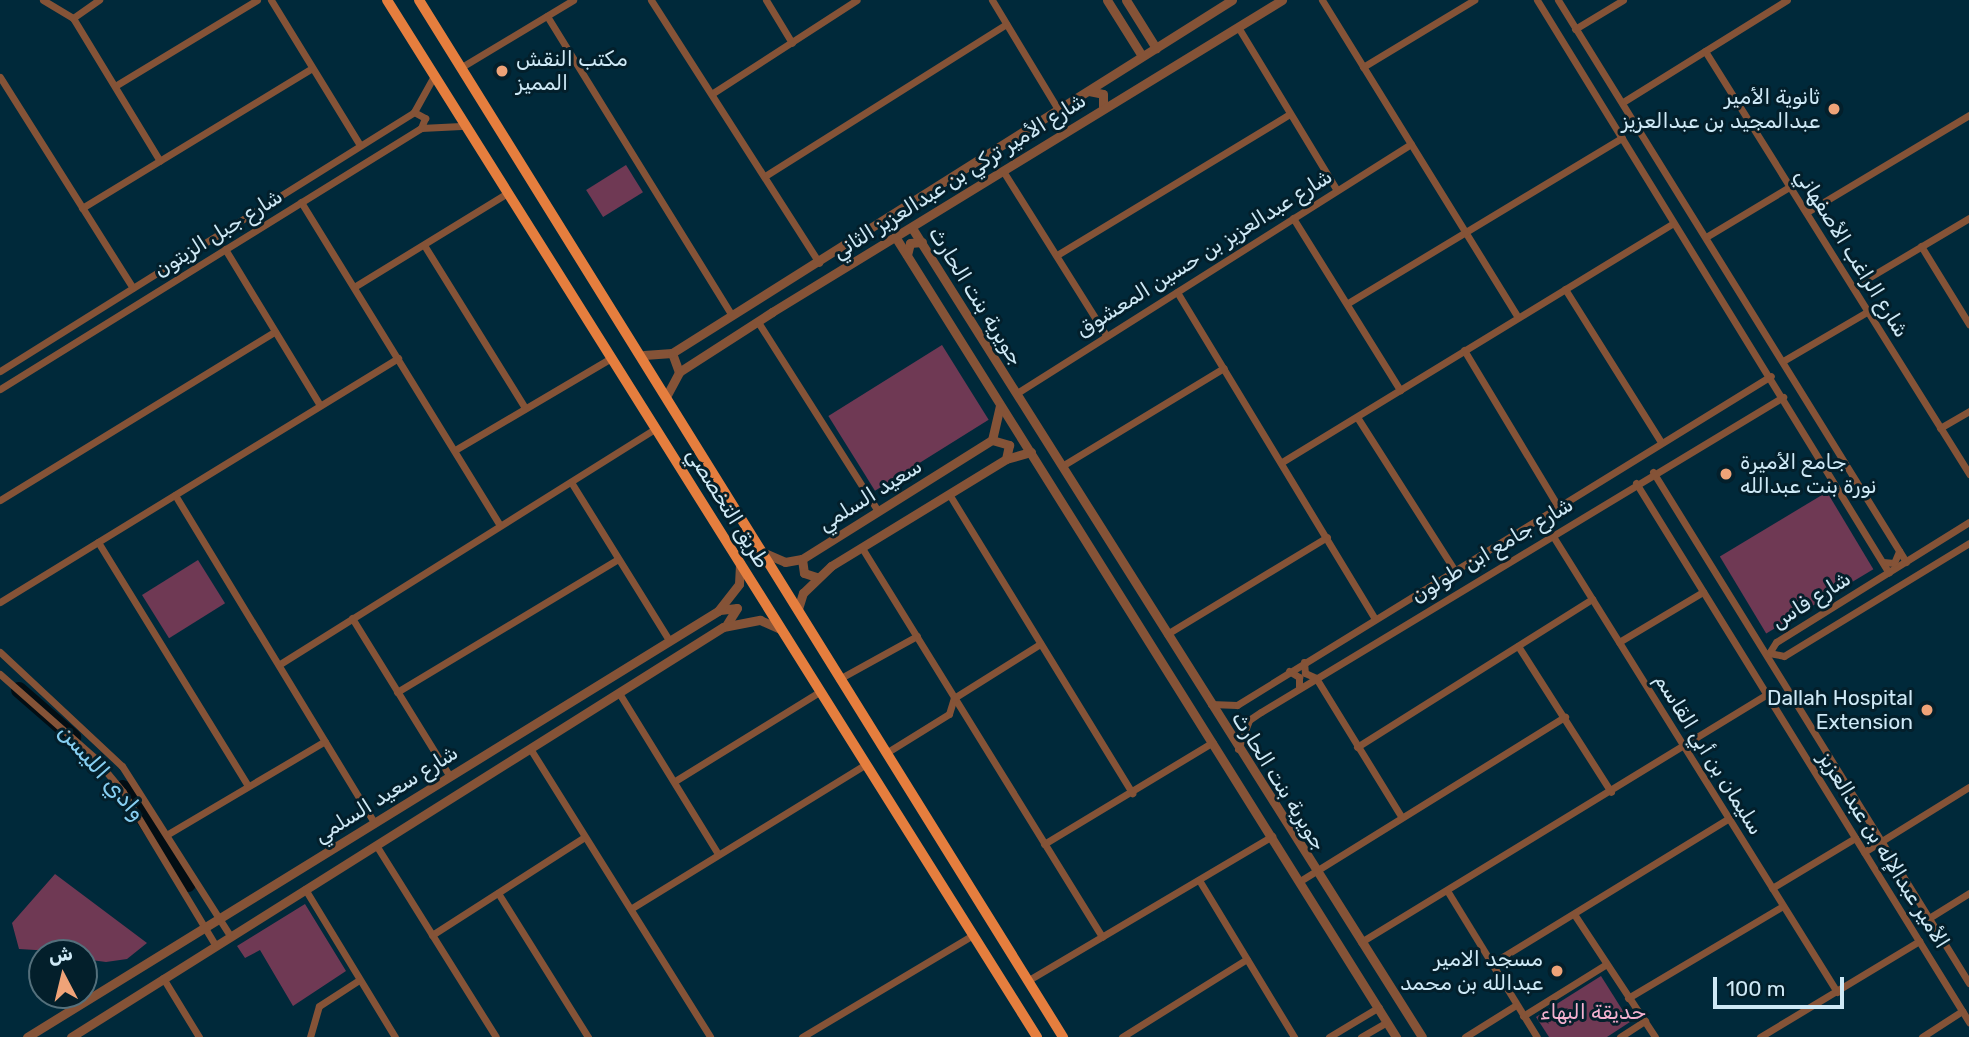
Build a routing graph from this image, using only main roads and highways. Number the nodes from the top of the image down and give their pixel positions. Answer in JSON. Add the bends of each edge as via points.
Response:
{"nodes":[{"id":1,"x":387,"y":0,"type":"edge"},
{"id":2,"x":419,"y":0,"type":"edge"},
{"id":3,"x":1037,"y":1037,"type":"edge"},
{"id":4,"x":1063,"y":1037,"type":"edge"}],
"edges":[{"from":1,"to":3,"type":"main road","name":"طريق التخصصي","via":[[461,126]]},
{"from":2,"to":4,"type":"main road","name":"طريق التخصصي","via":[[644,355]]}]}
